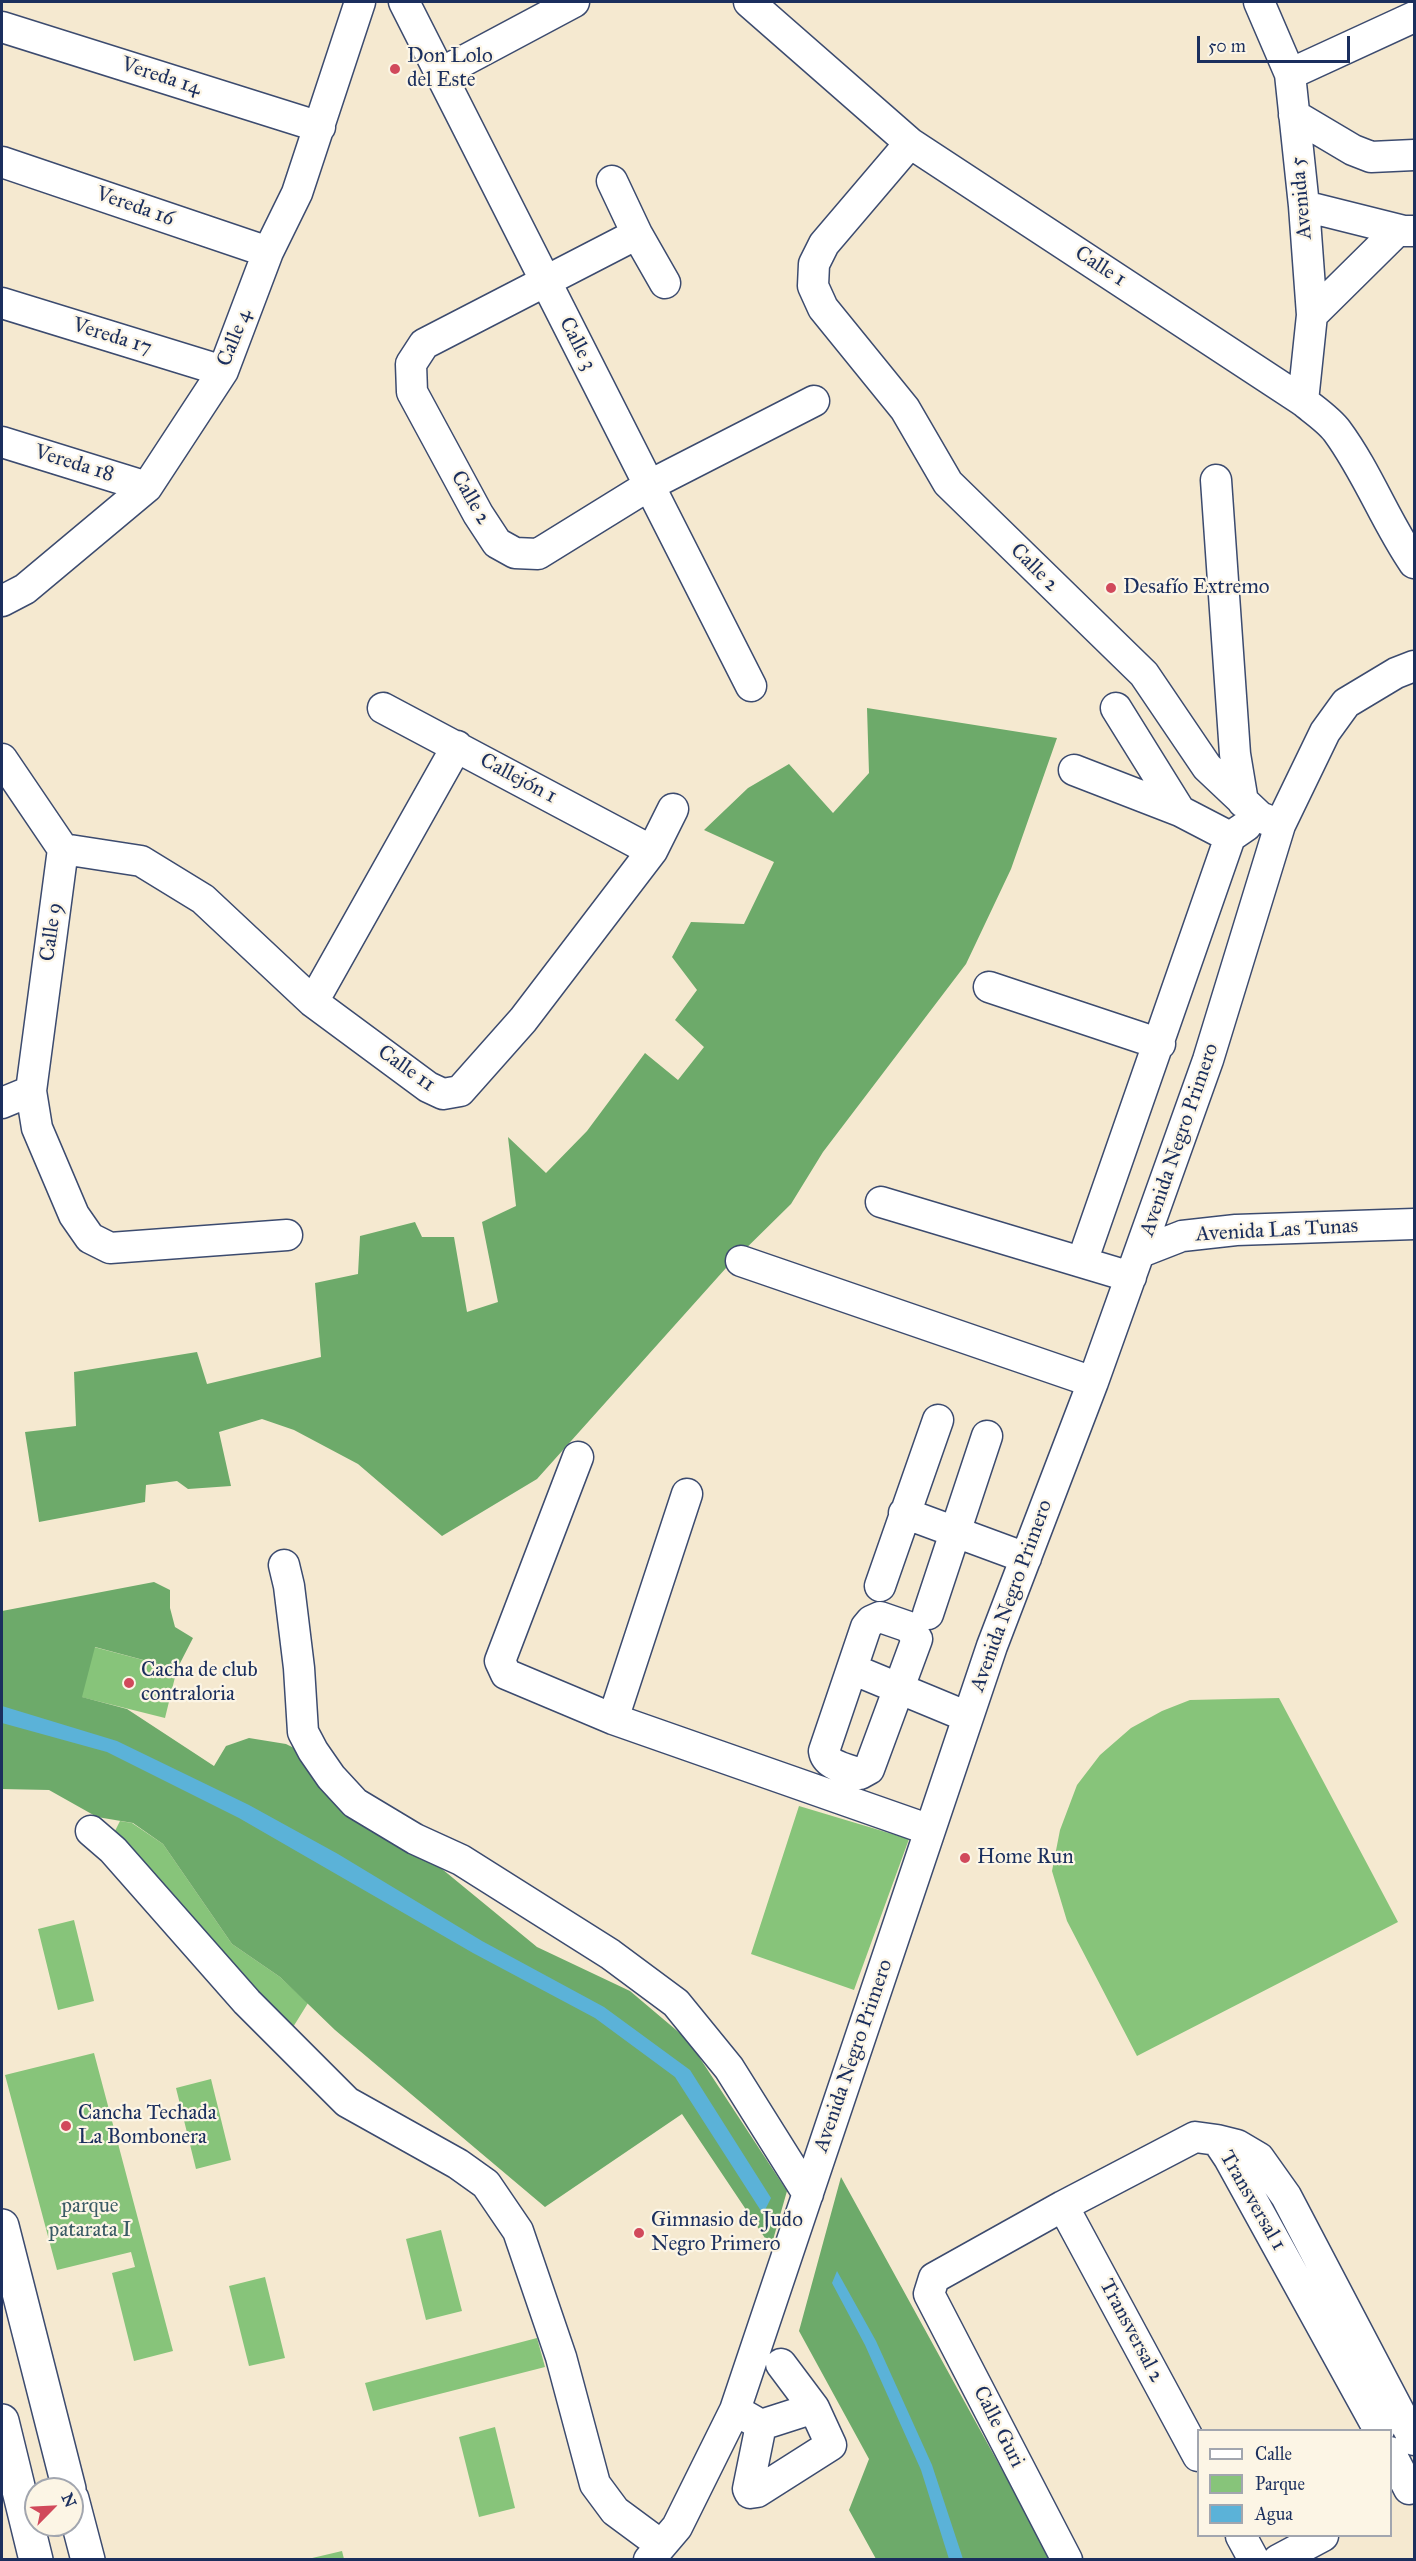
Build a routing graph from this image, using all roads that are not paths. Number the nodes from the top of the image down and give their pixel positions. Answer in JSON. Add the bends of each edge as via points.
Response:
{"nodes":[{"id":1,"x":404,"y":2,"type":"edge"},
{"id":2,"x":574,"y":2,"type":"edge"},
{"id":3,"x":749,"y":2,"type":"edge"},
{"id":4,"x":1259,"y":2,"type":"edge"},
{"id":5,"x":353,"y":3,"type":"edge"},
{"id":6,"x":1414,"y":17,"type":"edge"},
{"id":7,"x":2,"y":27,"type":"edge"},
{"id":8,"x":439,"y":74,"type":"junction"},
{"id":9,"x":1290,"y":74,"type":"junction"},
{"id":10,"x":1294,"y":114,"type":"junction"},
{"id":11,"x":320,"y":127,"type":"junction"},
{"id":12,"x":910,"y":143,"type":"junction"},
{"id":13,"x":1414,"y":155,"type":"edge"},
{"id":14,"x":2,"y":162,"type":"edge"},
{"id":15,"x":612,"y":181,"type":"dead end"},
{"id":16,"x":1304,"y":206,"type":"junction"},
{"id":17,"x":637,"y":234,"type":"junction"},
{"id":18,"x":1408,"y":235,"type":"edge"},
{"id":19,"x":268,"y":252,"type":"junction"},
{"id":20,"x":545,"y":282,"type":"junction"},
{"id":21,"x":664,"y":283,"type":"dead end"},
{"id":22,"x":2,"y":303,"type":"edge"},
{"id":23,"x":1312,"y":315,"type":"junction"},
{"id":24,"x":223,"y":371,"type":"junction"},
{"id":25,"x":814,"y":401,"type":"dead end"},
{"id":26,"x":1303,"y":401,"type":"junction"},
{"id":27,"x":2,"y":442,"type":"edge"},
{"id":28,"x":1216,"y":480,"type":"dead end"},
{"id":29,"x":648,"y":486,"type":"junction"},
{"id":30,"x":147,"y":487,"type":"junction"},
{"id":31,"x":1414,"y":562,"type":"edge"},
{"id":32,"x":10,"y":590,"type":"edge"},
{"id":33,"x":1414,"y":666,"type":"edge"},
{"id":34,"x":751,"y":686,"type":"dead end"},
{"id":35,"x":383,"y":708,"type":"dead end"},
{"id":36,"x":1116,"y":708,"type":"dead end"},
{"id":37,"x":458,"y":747,"type":"junction"},
{"id":38,"x":2,"y":759,"type":"edge"},
{"id":39,"x":1074,"y":770,"type":"dead end"},
{"id":40,"x":673,"y":809,"type":"dead end"},
{"id":41,"x":1180,"y":811,"type":"junction"},
{"id":42,"x":1261,"y":815,"type":"junction"},
{"id":43,"x":1230,"y":837,"type":"junction"},
{"id":44,"x":63,"y":849,"type":"junction"},
{"id":45,"x":652,"y":851,"type":"junction"},
{"id":46,"x":989,"y":987,"type":"dead end"},
{"id":47,"x":313,"y":1002,"type":"junction"},
{"id":48,"x":1160,"y":1044,"type":"junction"},
{"id":49,"x":31,"y":1091,"type":"junction"},
{"id":50,"x":2,"y":1103,"type":"edge"},
{"id":51,"x":881,"y":1202,"type":"dead end"},
{"id":52,"x":1414,"y":1224,"type":"edge"},
{"id":53,"x":287,"y":1235,"type":"dead end"},
{"id":54,"x":741,"y":1261,"type":"dead end"},
{"id":55,"x":1082,"y":1262,"type":"junction"},
{"id":56,"x":1136,"y":1264,"type":"junction"},
{"id":57,"x":1094,"y":1383,"type":"junction"},
{"id":58,"x":938,"y":1420,"type":"dead end"},
{"id":59,"x":987,"y":1436,"type":"dead end"},
{"id":60,"x":578,"y":1457,"type":"dead end"},
{"id":61,"x":687,"y":1494,"type":"dead end"},
{"id":62,"x":904,"y":1513,"type":"junction"},
{"id":63,"x":956,"y":1532,"type":"junction"},
{"id":64,"x":1026,"y":1558,"type":"junction"},
{"id":65,"x":284,"y":1565,"type":"dead end"},
{"id":66,"x":880,"y":1586,"type":"dead end"},
{"id":67,"x":928,"y":1614,"type":"dead end"},
{"id":68,"x":852,"y":1668,"type":"junction"},
{"id":69,"x":899,"y":1688,"type":"junction"},
{"id":70,"x":968,"y":1717,"type":"junction"},
{"id":71,"x":613,"y":1719,"type":"junction"},
{"id":72,"x":930,"y":1830,"type":"junction"},
{"id":73,"x":91,"y":1831,"type":"dead end"},
{"id":74,"x":1217,"y":2140,"type":"junction"},
{"id":75,"x":808,"y":2194,"type":"junction"},
{"id":76,"x":1063,"y":2206,"type":"junction"},
{"id":77,"x":2,"y":2226,"type":"edge"},
{"id":78,"x":929,"y":2294,"type":"joint"},
{"id":79,"x":781,"y":2364,"type":"dead end"},
{"id":80,"x":813,"y":2408,"type":"junction"},
{"id":81,"x":735,"y":2410,"type":"junction"},
{"id":82,"x":2,"y":2421,"type":"edge"},
{"id":83,"x":766,"y":2424,"type":"junction"},
{"id":84,"x":1378,"y":2429,"type":"edge"},
{"id":85,"x":1414,"y":2440,"type":"edge"},
{"id":86,"x":1197,"y":2454,"type":"edge"},
{"id":87,"x":1392,"y":2457,"type":"edge"},
{"id":88,"x":785,"y":2474,"type":"junction"},
{"id":89,"x":66,"y":2477,"type":"edge"},
{"id":90,"x":1405,"y":2491,"type":"edge"},
{"id":91,"x":82,"y":2537,"type":"edge"},
{"id":92,"x":1242,"y":2537,"type":"edge"},
{"id":93,"x":1319,"y":2537,"type":"edge"},
{"id":94,"x":655,"y":2552,"type":"edge"},
{"id":95,"x":36,"y":2559,"type":"edge"},
{"id":96,"x":88,"y":2559,"type":"edge"},
{"id":97,"x":1067,"y":2559,"type":"edge"},
{"id":98,"x":1254,"y":2559,"type":"edge"},
{"id":99,"x":1278,"y":2559,"type":"edge"}],
"edges":[{"from":1,"to":8,"type":"street","name":"Calle 3"},
{"from":2,"to":8,"type":"street"},
{"from":3,"to":12,"type":"street","name":"Calle 1"},
{"from":4,"to":9,"type":"street","name":"Avenida 5"},
{"from":5,"to":11,"type":"street","name":"Calle 4"},
{"from":6,"to":9,"type":"street"},
{"from":7,"to":11,"type":"street","name":"Vereda 14"},
{"from":8,"to":20,"type":"street","name":"Calle 3"},
{"from":9,"to":10,"type":"street","name":"Avenida 5"},
{"from":10,"to":13,"type":"street","via":[[1371,157]]},
{"from":10,"to":16,"type":"street","name":"Avenida 5"},
{"from":11,"to":19,"type":"street","name":"Calle 4","via":[[297,193]]},
{"from":12,"to":26,"type":"street","name":"Calle 1"},
{"from":12,"to":42,"type":"street","name":"Calle 2","via":[[824,244],[814,264],[813,286],[823,308],[905,409],[948,483],[1144,674],[1207,767]]},
{"from":14,"to":19,"type":"street","name":"Vereda 16"},
{"from":15,"to":17,"type":"street"},
{"from":16,"to":18,"type":"street"},
{"from":16,"to":23,"type":"street","name":"Avenida 5"},
{"from":17,"to":20,"type":"street","name":"Calle 2"},
{"from":17,"to":21,"type":"street"},
{"from":18,"to":23,"type":"street"},
{"from":19,"to":24,"type":"street","name":"Calle 4"},
{"from":20,"to":29,"type":"street","name":"Calle 3"},
{"from":20,"to":29,"type":"street","name":"Calle 2","via":[[424,344],[411,364],[412,392],[478,514],[497,543],[515,553],[538,554]]},
{"from":22,"to":24,"type":"street","name":"Vereda 17"},
{"from":23,"to":26,"type":"street","name":"Avenida 5"},
{"from":24,"to":30,"type":"street","name":"Calle 4"},
{"from":25,"to":29,"type":"street","name":"Calle 2"},
{"from":26,"to":31,"type":"street","name":"Calle 1","via":[[1336,429]]},
{"from":27,"to":30,"type":"street","name":"Vereda 18"},
{"from":28,"to":42,"type":"street","via":[[1235,754]]},
{"from":29,"to":34,"type":"street","name":"Calle 3"},
{"from":30,"to":32,"type":"street","name":"Calle 4"},
{"from":33,"to":42,"type":"street","name":"Avenida Negro Primero","via":[[1346,703]]},
{"from":35,"to":37,"type":"street","name":"Callejón 1"},
{"from":36,"to":41,"type":"street"},
{"from":37,"to":45,"type":"street","name":"Callejón 1"},
{"from":37,"to":47,"type":"street"},
{"from":38,"to":44,"type":"street"},
{"from":39,"to":41,"type":"street"},
{"from":40,"to":45,"type":"street","name":"Calle 11"},
{"from":41,"to":43,"type":"street"},
{"from":42,"to":43,"type":"street"},
{"from":42,"to":56,"type":"street","name":"Avenida Negro Primero","via":[[1208,1060]]},
{"from":43,"to":48,"type":"street"},
{"from":44,"to":47,"type":"street","name":"Calle 11","via":[[141,861],[203,899]]},
{"from":44,"to":49,"type":"street","name":"Calle 9"},
{"from":45,"to":47,"type":"street","name":"Calle 11","via":[[523,1020],[460,1091],[443,1094],[428,1087]]},
{"from":46,"to":48,"type":"street"},
{"from":48,"to":55,"type":"street"},
{"from":49,"to":50,"type":"street"},
{"from":49,"to":53,"type":"street","name":"Calle 9","via":[[37,1128],[74,1215],[90,1238],[110,1248]]},
{"from":51,"to":55,"type":"street"},
{"from":52,"to":56,"type":"street","name":"Avenida Las Tunas","via":[[1236,1230],[1182,1236]]},
{"from":54,"to":57,"type":"street"},
{"from":55,"to":56,"type":"street"},
{"from":56,"to":57,"type":"street","name":"Avenida Negro Primero"},
{"from":57,"to":64,"type":"street","name":"Avenida Negro Primero"},
{"from":58,"to":62,"type":"street"},
{"from":59,"to":63,"type":"street"},
{"from":60,"to":71,"type":"street","via":[[500,1661],[506,1674]]},
{"from":61,"to":71,"type":"street"},
{"from":62,"to":63,"type":"street"},
{"from":62,"to":66,"type":"street"},
{"from":63,"to":64,"type":"street"},
{"from":63,"to":67,"type":"street"},
{"from":64,"to":70,"type":"street","name":"Avenida Negro Primero"},
{"from":65,"to":75,"type":"street","via":[[299,1668],[303,1732],[331,1777],[355,1803],[415,1839],[461,1860],[550,1915],[676,2002],[729,2068]]},
{"from":68,"to":69,"type":"street"},
{"from":68,"to":69,"type":"street","via":[[871,1621],[880,1617],[909,1628],[917,1639]]},
{"from":68,"to":69,"type":"street","via":[[824,1751],[829,1762],[860,1774],[869,1769]]},
{"from":69,"to":70,"type":"street"},
{"from":70,"to":72,"type":"street","name":"Avenida Negro Primero"},
{"from":71,"to":72,"type":"street"},
{"from":72,"to":75,"type":"street","name":"Avenida Negro Primero"},
{"from":73,"to":94,"type":"street","via":[[113,1850],[247,2002],[347,2102],[450,2159],[486,2184],[518,2231],[561,2357],[596,2484],[615,2511]]},
{"from":74,"to":76,"type":"street","name":"Transversal 1","via":[[1195,2137]]},
{"from":74,"to":84,"type":"street","name":"Transversal 1"},
{"from":74,"to":85,"type":"street","via":[[1237,2145],[1259,2158],[1286,2196]]},
{"from":75,"to":81,"type":"street","name":"Avenida Negro Primero"},
{"from":76,"to":78,"type":"street","name":"Transversal 1","via":[[934,2278]]},
{"from":76,"to":86,"type":"street","name":"Transversal 2"},
{"from":77,"to":89,"type":"main road"},
{"from":78,"to":97,"type":"street","name":"Calle Guri"},
{"from":79,"to":80,"type":"street"},
{"from":80,"to":83,"type":"street"},
{"from":80,"to":88,"type":"street","via":[[831,2445]]},
{"from":81,"to":83,"type":"street"},
{"from":81,"to":94,"type":"street","name":"Avenida Negro Primero","via":[[676,2527]]},
{"from":82,"to":95,"type":"main road"},
{"from":83,"to":88,"type":"street"},
{"from":83,"to":88,"type":"street","via":[[748,2489],[750,2493],[757,2492]]},
{"from":87,"to":90,"type":"street"},
{"from":91,"to":96,"type":"main road"},
{"from":92,"to":98,"type":"street"},
{"from":93,"to":99,"type":"street"}]}
